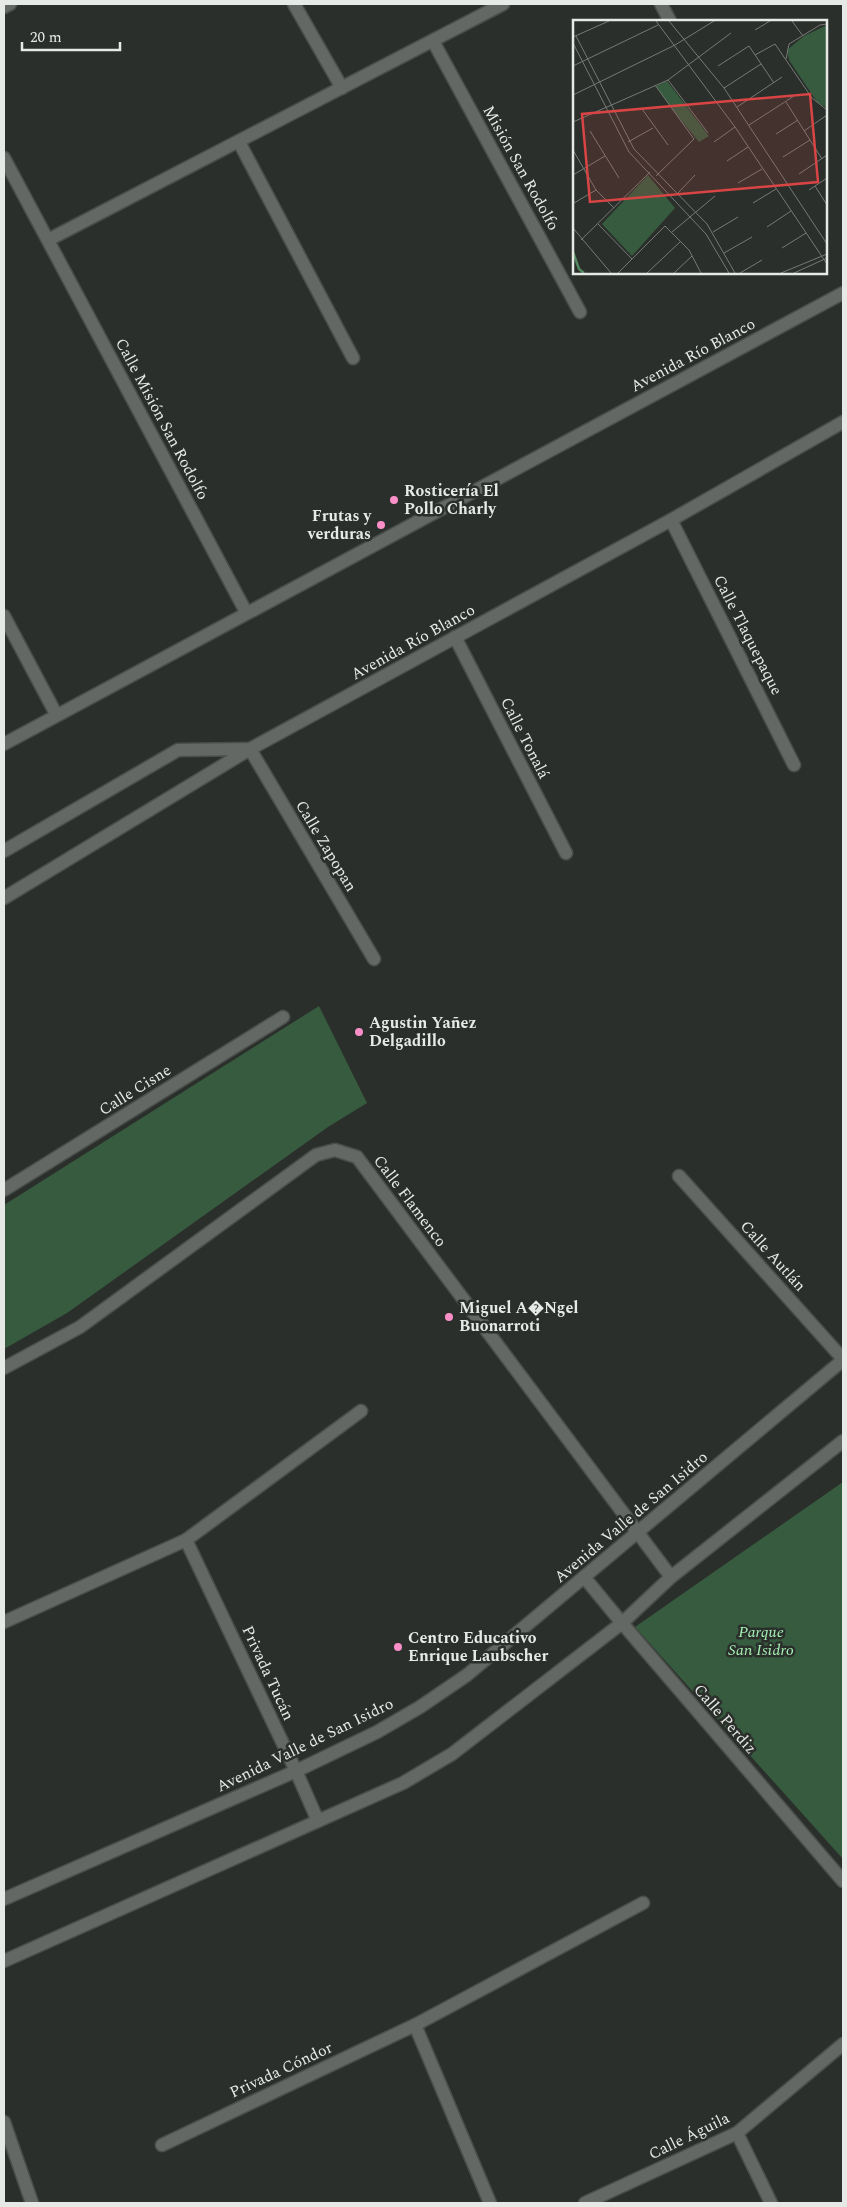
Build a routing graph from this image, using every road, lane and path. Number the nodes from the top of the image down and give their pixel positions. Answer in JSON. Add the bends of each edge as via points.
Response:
{"nodes":[{"id":1,"x":10,"y":4,"type":"edge"},
{"id":2,"x":294,"y":4,"type":"edge"},
{"id":3,"x":503,"y":4,"type":"edge"},
{"id":4,"x":661,"y":4,"type":"edge"},
{"id":5,"x":4,"y":7,"type":"edge"},
{"id":6,"x":669,"y":20,"type":"edge"},
{"id":7,"x":433,"y":40,"type":"junction"},
{"id":8,"x":342,"y":88,"type":"junction"},
{"id":9,"x":239,"y":142,"type":"junction"},
{"id":10,"x":4,"y":158,"type":"edge"},
{"id":11,"x":48,"y":240,"type":"junction"},
{"id":12,"x":843,"y":293,"type":"edge"},
{"id":13,"x":580,"y":312,"type":"dead end"},
{"id":14,"x":353,"y":358,"type":"dead end"},
{"id":15,"x":843,"y":422,"type":"edge"},
{"id":16,"x":671,"y":520,"type":"junction"},
{"id":17,"x":246,"y":612,"type":"junction"},
{"id":18,"x":4,"y":616,"type":"edge"},
{"id":19,"x":454,"y":637,"type":"junction"},
{"id":20,"x":56,"y":714,"type":"junction"},
{"id":21,"x":4,"y":744,"type":"edge"},
{"id":22,"x":250,"y":749,"type":"junction"},
{"id":23,"x":794,"y":765,"type":"dead end"},
{"id":24,"x":4,"y":851,"type":"edge"},
{"id":25,"x":566,"y":853,"type":"dead end"},
{"id":26,"x":4,"y":898,"type":"edge"},
{"id":27,"x":374,"y":959,"type":"dead end"},
{"id":28,"x":283,"y":1016,"type":"dead end"},
{"id":29,"x":679,"y":1176,"type":"dead end"},
{"id":30,"x":4,"y":1190,"type":"edge"},
{"id":31,"x":843,"y":1359,"type":"edge"},
{"id":32,"x":4,"y":1368,"type":"edge"},
{"id":33,"x":361,"y":1411,"type":"dead end"},
{"id":34,"x":843,"y":1441,"type":"edge"},
{"id":35,"x":639,"y":1531,"type":"junction"},
{"id":36,"x":186,"y":1540,"type":"junction"},
{"id":37,"x":584,"y":1577,"type":"junction"},
{"id":38,"x":671,"y":1577,"type":"junction"},
{"id":39,"x":4,"y":1622,"type":"edge"},
{"id":40,"x":622,"y":1623,"type":"junction"},
{"id":41,"x":296,"y":1771,"type":"junction"},
{"id":42,"x":318,"y":1821,"type":"junction"},
{"id":43,"x":843,"y":1881,"type":"edge"},
{"id":44,"x":4,"y":1899,"type":"edge"},
{"id":45,"x":643,"y":1903,"type":"dead end"},
{"id":46,"x":4,"y":1961,"type":"edge"},
{"id":47,"x":415,"y":2025,"type":"junction"},
{"id":48,"x":843,"y":2044,"type":"edge"},
{"id":49,"x":4,"y":2122,"type":"edge"},
{"id":50,"x":737,"y":2133,"type":"junction"},
{"id":51,"x":162,"y":2145,"type":"dead end"},
{"id":52,"x":32,"y":2203,"type":"edge"},
{"id":53,"x":490,"y":2203,"type":"edge"},
{"id":54,"x":585,"y":2203,"type":"edge"},
{"id":55,"x":771,"y":2203,"type":"edge"}],
"edges":[{"from":1,"to":5,"type":"street"},
{"from":2,"to":8,"type":"street"},
{"from":3,"to":7,"type":"street"},
{"from":4,"to":6,"type":"street"},
{"from":7,"to":8,"type":"street"},
{"from":7,"to":13,"type":"street","name":"Misión San Rodolfo"},
{"from":8,"to":9,"type":"street"},
{"from":9,"to":11,"type":"street"},
{"from":9,"to":14,"type":"street"},
{"from":10,"to":11,"type":"street","name":"Calle Misión San Rodolfo"},
{"from":11,"to":17,"type":"street","name":"Calle Misión San Rodolfo"},
{"from":12,"to":17,"type":"street","name":"Avenida Río Blanco"},
{"from":15,"to":16,"type":"street","name":"Avenida Río Blanco"},
{"from":16,"to":19,"type":"street","name":"Avenida Río Blanco"},
{"from":16,"to":23,"type":"street","name":"Calle Tlaquepaque"},
{"from":17,"to":20,"type":"street","name":"Avenida Río Blanco"},
{"from":18,"to":20,"type":"street"},
{"from":19,"to":22,"type":"street","name":"Avenida Río Blanco"},
{"from":19,"to":25,"type":"street","name":"Calle Tonalá"},
{"from":20,"to":21,"type":"street","name":"Avenida Río Blanco"},
{"from":22,"to":24,"type":"street","via":[[178,750]]},
{"from":22,"to":26,"type":"street","name":"Avenida Río Blanco"},
{"from":22,"to":27,"type":"street","name":"Calle Zapopan"},
{"from":28,"to":30,"type":"street","name":"Calle Cisne"},
{"from":29,"to":31,"type":"street","name":"Calle Autlán"},
{"from":31,"to":35,"type":"street","name":"Avenida Valle de San Isidro"},
{"from":32,"to":35,"type":"street","name":"Calle Flamenco","via":[[80,1327],[316,1155],[335,1150],[357,1157]]},
{"from":33,"to":36,"type":"street"},
{"from":34,"to":38,"type":"street"},
{"from":35,"to":37,"type":"street","name":"Avenida Valle de San Isidro"},
{"from":35,"to":38,"type":"street","name":"Calle Flamenco"},
{"from":36,"to":39,"type":"street"},
{"from":36,"to":41,"type":"street","name":"Privada Tucán"},
{"from":37,"to":40,"type":"street","name":"Calle Perdiz"},
{"from":37,"to":41,"type":"street","name":"Avenida Valle de San Isidro","via":[[467,1675],[420,1707]]},
{"from":38,"to":40,"type":"street"},
{"from":40,"to":42,"type":"street","via":[[452,1754],[403,1783]]},
{"from":40,"to":43,"type":"street","name":"Calle Perdiz"},
{"from":41,"to":42,"type":"street","name":"Privada Tucán"},
{"from":41,"to":44,"type":"street","name":"Avenida Valle de San Isidro"},
{"from":42,"to":46,"type":"street"},
{"from":45,"to":47,"type":"street","name":"Privada Cóndor"},
{"from":47,"to":51,"type":"street","name":"Privada Cóndor"},
{"from":47,"to":53,"type":"street"},
{"from":48,"to":50,"type":"street","name":"Calle Águila"},
{"from":49,"to":52,"type":"street"},
{"from":50,"to":54,"type":"street","name":"Calle Águila"},
{"from":50,"to":55,"type":"street"}]}
